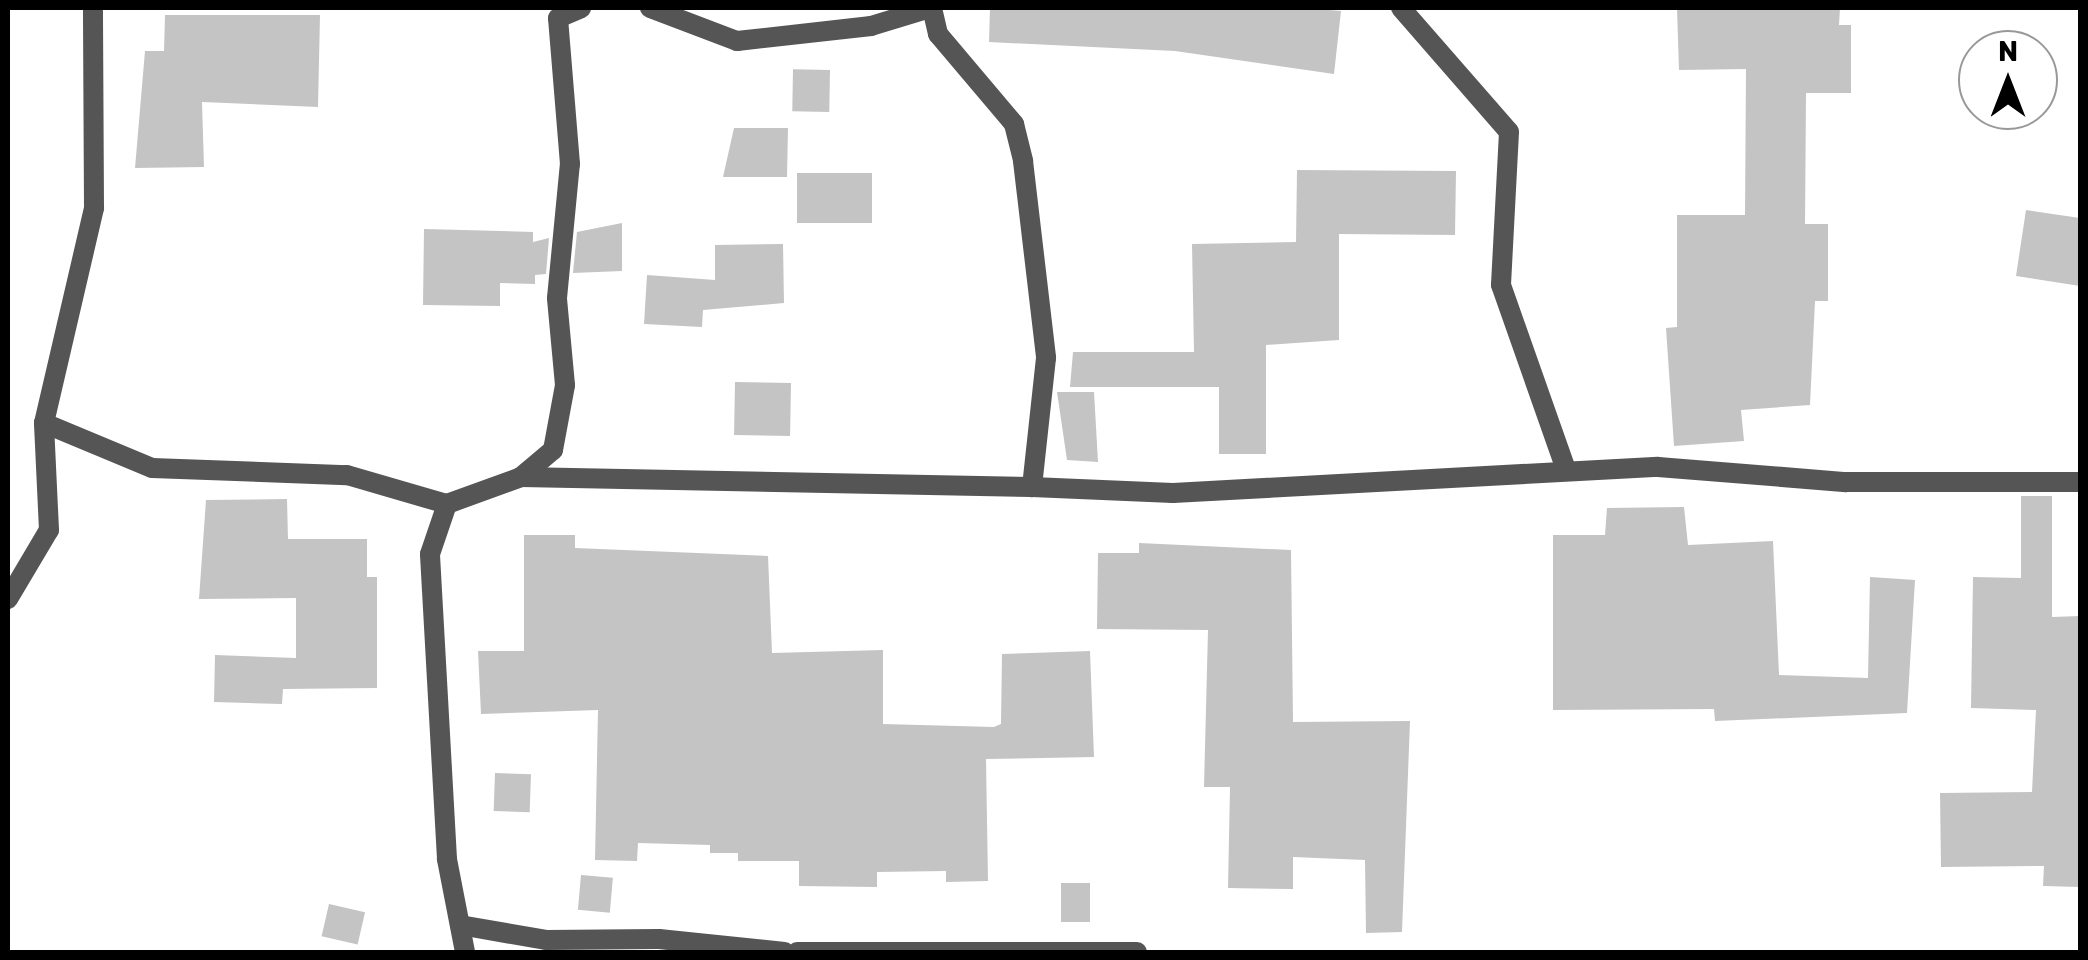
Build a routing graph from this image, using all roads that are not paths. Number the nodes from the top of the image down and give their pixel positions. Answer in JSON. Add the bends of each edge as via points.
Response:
{"nodes":[{"id":1,"x":93,"y":8,"type":"edge"},
{"id":2,"x":582,"y":8,"type":"edge"},
{"id":3,"x":650,"y":8,"type":"edge"},
{"id":4,"x":931,"y":8,"type":"edge"},
{"id":5,"x":1401,"y":8,"type":"edge"},
{"id":6,"x":44,"y":423,"type":"junction"},
{"id":7,"x":1566,"y":470,"type":"junction"},
{"id":8,"x":521,"y":477,"type":"junction"},
{"id":9,"x":2080,"y":482,"type":"edge"},
{"id":10,"x":1032,"y":487,"type":"junction"},
{"id":11,"x":446,"y":504,"type":"junction"},
{"id":12,"x":8,"y":598,"type":"edge"},
{"id":13,"x":460,"y":925,"type":"junction"},
{"id":14,"x":508,"y":934,"type":"junction"},
{"id":15,"x":465,"y":952,"type":"edge"},
{"id":16,"x":492,"y":952,"type":"edge"},
{"id":17,"x":784,"y":952,"type":"edge"},
{"id":18,"x":796,"y":952,"type":"edge"},
{"id":19,"x":1137,"y":952,"type":"edge"}],
"edges":[{"from":1,"to":6,"type":"street","via":[[94,208]]},
{"from":2,"to":8,"type":"street","via":[[558,18],[570,164],[557,298],[566,385],[552,450]]},
{"from":3,"to":4,"type":"street","via":[[736,40],[872,26]]},
{"from":4,"to":10,"type":"street","via":[[938,34],[1014,124],[1023,161],[1046,358]]},
{"from":5,"to":7,"type":"street","via":[[1509,132],[1501,285]]},
{"from":6,"to":11,"type":"street","via":[[152,468],[346,475]]},
{"from":6,"to":12,"type":"street","via":[[49,530]]},
{"from":7,"to":9,"type":"street"},
{"from":7,"to":10,"type":"street","via":[[1126,494]]},
{"from":8,"to":10,"type":"street"},
{"from":8,"to":11,"type":"street"},
{"from":11,"to":13,"type":"street","via":[[430,554],[432,652]]},
{"from":13,"to":14,"type":"street"},
{"from":13,"to":15,"type":"street"},
{"from":14,"to":16,"type":"street"},
{"from":14,"to":17,"type":"street"},
{"from":18,"to":19,"type":"street"}]}
